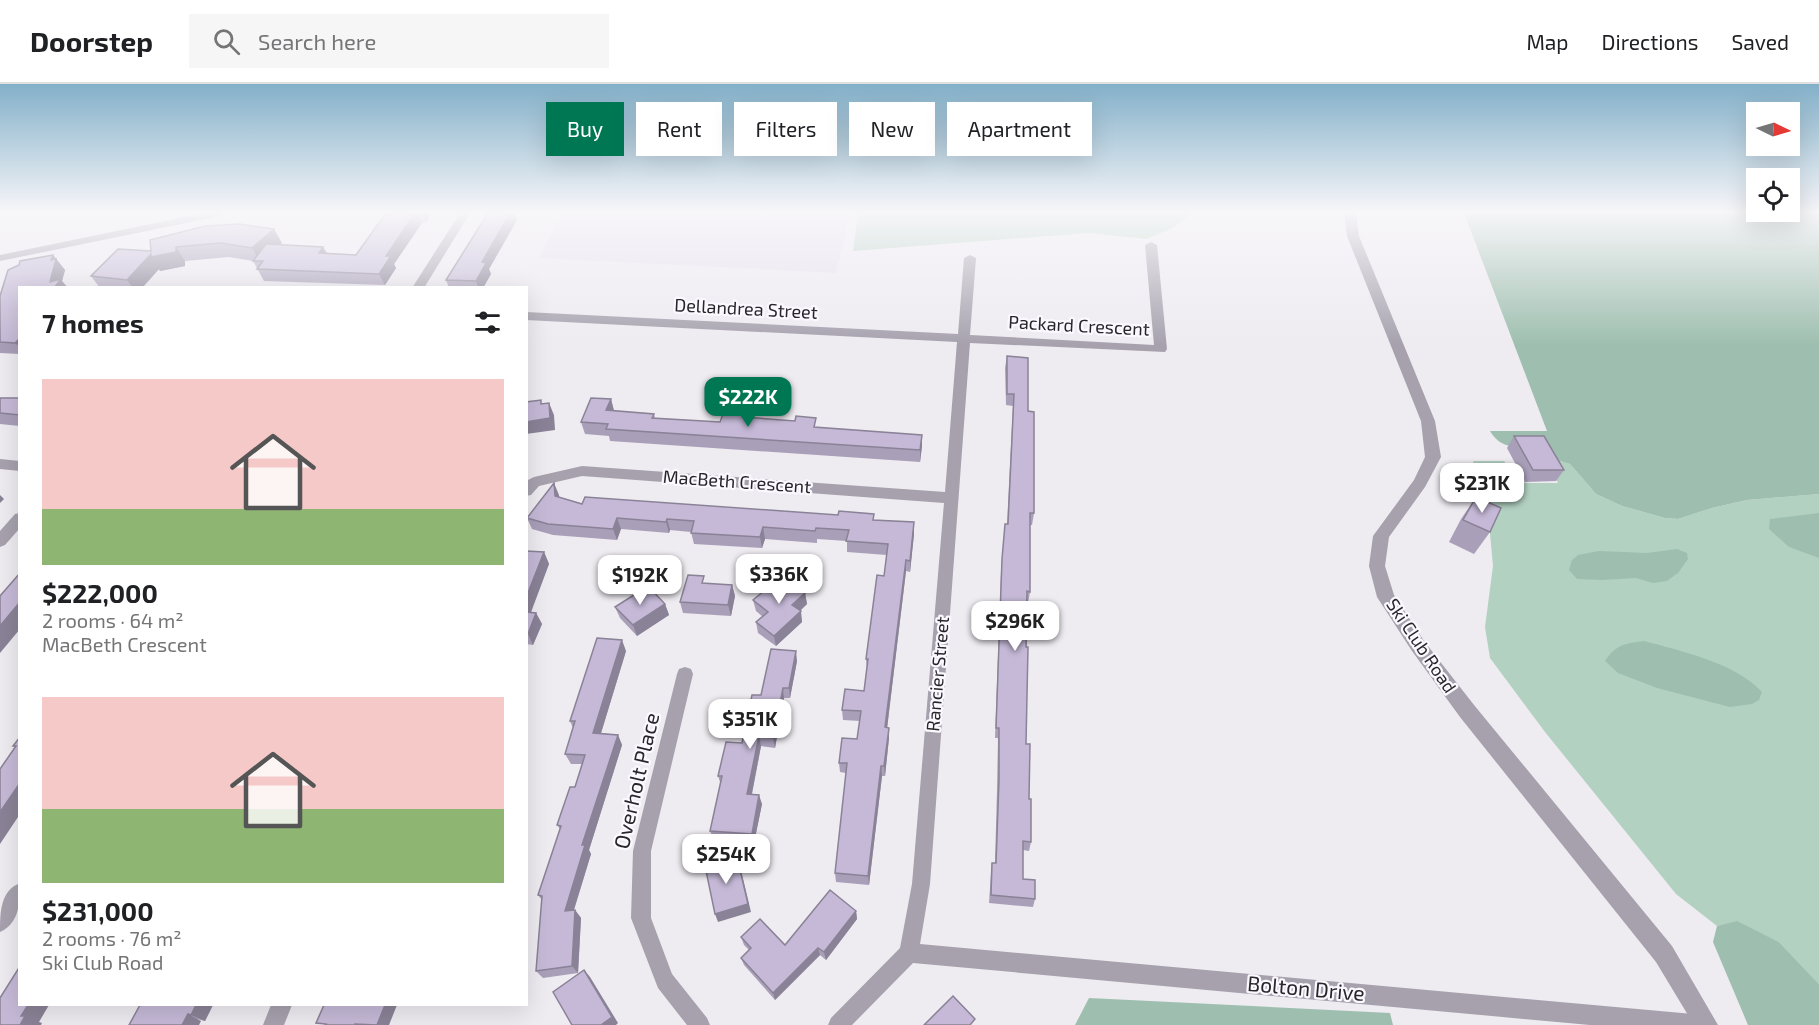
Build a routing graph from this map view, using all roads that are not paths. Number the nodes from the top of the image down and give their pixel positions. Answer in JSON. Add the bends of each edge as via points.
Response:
{"nodes":[{"id":1,"x":437,"y":257,"type":"edge"},
{"id":2,"x":1152,"y":257,"type":"edge"},
{"id":3,"x":1361,"y":257,"type":"edge"},
{"id":4,"x":970,"y":258,"type":"dead end"},
{"id":5,"x":419,"y":286,"type":"edge"},
{"id":6,"x":528,"y":316,"type":"edge"},
{"id":7,"x":963,"y":338,"type":"junction"},
{"id":8,"x":0,"y":464,"type":"edge"},
{"id":9,"x":18,"y":466,"type":"edge"},
{"id":10,"x":528,"y":488,"type":"edge"},
{"id":11,"x":952,"y":498,"type":"junction"},
{"id":12,"x":18,"y":520,"type":"edge"},
{"id":13,"x":0,"y":541,"type":"edge"},
{"id":14,"x":685,"y":674,"type":"dead end"},
{"id":15,"x":18,"y":895,"type":"edge"},
{"id":16,"x":0,"y":922,"type":"edge"},
{"id":17,"x":909,"y":953,"type":"junction"},
{"id":18,"x":282,"y":1006,"type":"edge"},
{"id":19,"x":273,"y":1025,"type":"edge"},
{"id":20,"x":700,"y":1025,"type":"edge"},
{"id":21,"x":838,"y":1025,"type":"edge"},
{"id":22,"x":1705,"y":1025,"type":"edge"}],
"edges":[{"from":1,"to":5,"type":"street"},
{"from":2,"to":7,"type":"street","name":"Packard Crescent","via":[[1161,349]]},
{"from":3,"to":22,"type":"street","name":"Ski Club Road","via":[[1428,421],[1433,457],[1420,483],[1382,536],[1377,566],[1386,597],[1467,711],[1664,954]]},
{"from":4,"to":7,"type":"street","name":"Rancier Street"},
{"from":6,"to":7,"type":"street","name":"Dellandrea Street"},
{"from":7,"to":11,"type":"street","name":"Rancier Street"},
{"from":8,"to":9,"type":"street"},
{"from":10,"to":11,"type":"street","name":"MacBeth Crescent","via":[[534,482],[582,471]]},
{"from":11,"to":17,"type":"street","name":"Rancier Street","via":[[921,884]]},
{"from":12,"to":13,"type":"street"},
{"from":14,"to":20,"type":"street","name":"Overholt Place","via":[[642,851],[641,918],[665,981]]},
{"from":15,"to":16,"type":"street"},
{"from":17,"to":21,"type":"street"},
{"from":17,"to":22,"type":"street","name":"Bolton Drive"},
{"from":18,"to":19,"type":"street"}]}
